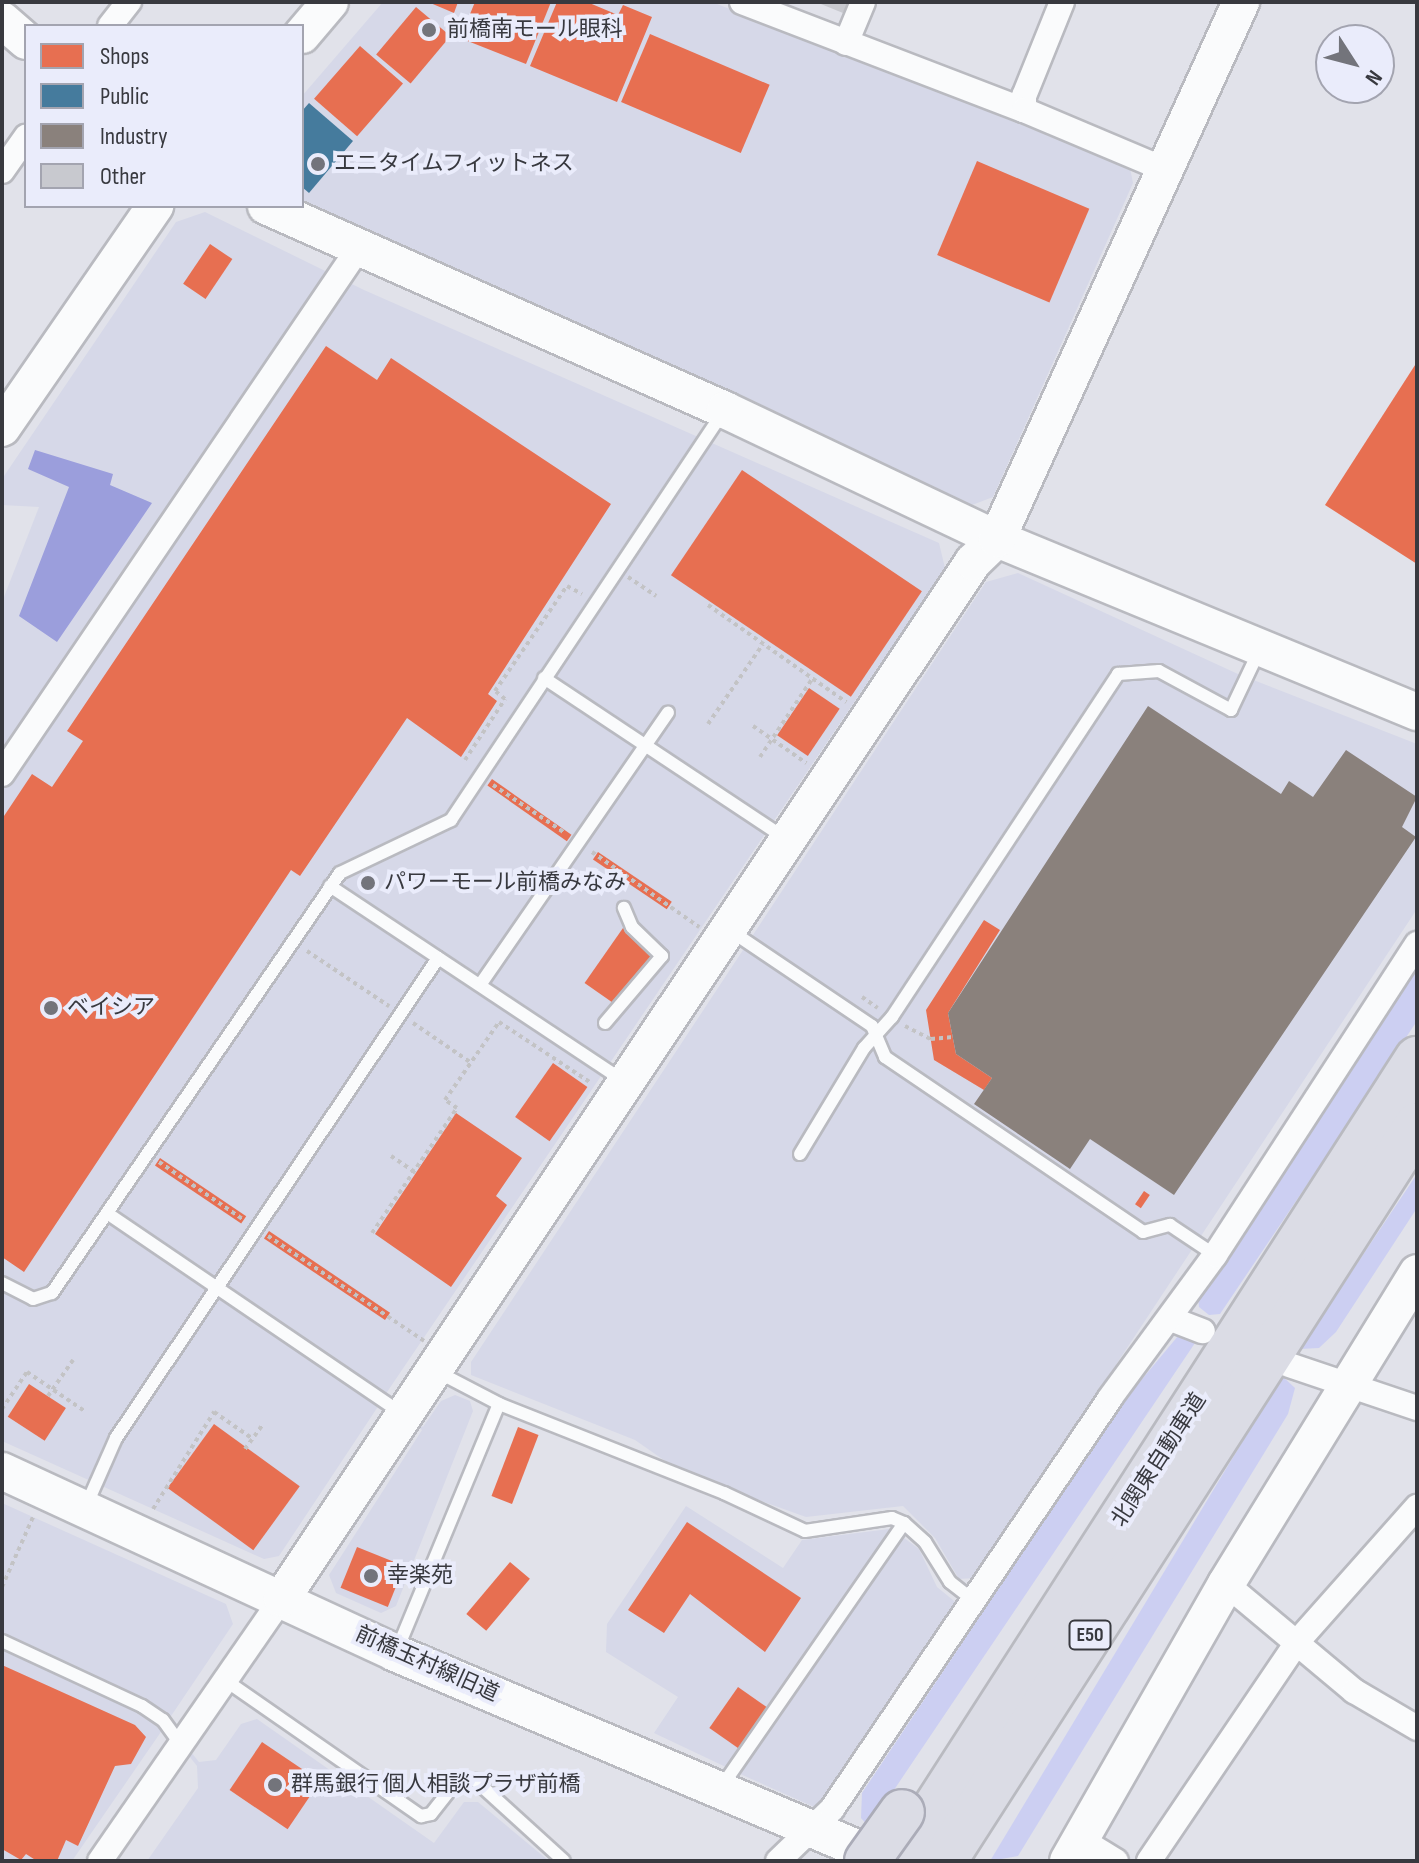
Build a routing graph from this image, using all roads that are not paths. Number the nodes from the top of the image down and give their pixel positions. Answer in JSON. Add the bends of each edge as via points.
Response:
{"nodes":[{"id":1,"x":129,"y":2,"type":"edge"},
{"id":2,"x":330,"y":2,"type":"edge"},
{"id":3,"x":742,"y":2,"type":"edge"},
{"id":4,"x":863,"y":2,"type":"edge"},
{"id":5,"x":1062,"y":2,"type":"edge"},
{"id":6,"x":1241,"y":2,"type":"edge"},
{"id":7,"x":2,"y":20,"type":"edge"},
{"id":8,"x":112,"y":24,"type":"edge"},
{"id":9,"x":304,"y":33,"type":"edge"},
{"id":10,"x":24,"y":39,"type":"edge"},
{"id":11,"x":846,"y":43,"type":"junction"},
{"id":12,"x":1024,"y":110,"type":"junction"},
{"id":13,"x":24,"y":140,"type":"edge"},
{"id":14,"x":1164,"y":169,"type":"junction"},
{"id":15,"x":2,"y":171,"type":"edge"},
{"id":16,"x":154,"y":208,"type":"edge"},
{"id":17,"x":271,"y":208,"type":"edge"},
{"id":18,"x":360,"y":246,"type":"junction"},
{"id":19,"x":725,"y":410,"type":"junction"},
{"id":20,"x":2,"y":428,"type":"edge"},
{"id":21,"x":997,"y":539,"type":"junction"},
{"id":22,"x":1259,"y":651,"type":"junction"},
{"id":23,"x":544,"y":678,"type":"junction"},
{"id":24,"x":668,"y":712,"type":"dead end"},
{"id":25,"x":1417,"y":712,"type":"edge"},
{"id":26,"x":646,"y":746,"type":"junction"},
{"id":27,"x":2,"y":774,"type":"edge"},
{"id":28,"x":787,"y":840,"type":"junction"},
{"id":29,"x":330,"y":886,"type":"junction"},
{"id":30,"x":624,"y":908,"type":"dead end"},
{"id":31,"x":728,"y":928,"type":"junction"},
{"id":32,"x":1417,"y":944,"type":"edge"},
{"id":33,"x":438,"y":958,"type":"junction"},
{"id":34,"x":480,"y":985,"type":"junction"},
{"id":35,"x":605,"y":1023,"type":"dead end"},
{"id":36,"x":877,"y":1034,"type":"junction"},
{"id":37,"x":1417,"y":1059,"type":"edge"},
{"id":38,"x":613,"y":1086,"type":"junction"},
{"id":39,"x":1417,"y":1125,"type":"edge"},
{"id":40,"x":800,"y":1154,"type":"dead end"},
{"id":41,"x":107,"y":1213,"type":"junction"},
{"id":42,"x":1215,"y":1255,"type":"junction"},
{"id":43,"x":1417,"y":1273,"type":"edge"},
{"id":44,"x":2,"y":1283,"type":"edge"},
{"id":45,"x":216,"y":1286,"type":"junction"},
{"id":46,"x":1171,"y":1319,"type":"junction"},
{"id":47,"x":1203,"y":1331,"type":"dead end"},
{"id":48,"x":431,"y":1357,"type":"junction"},
{"id":49,"x":1289,"y":1365,"type":"dead end"},
{"id":50,"x":1343,"y":1387,"type":"junction"},
{"id":51,"x":499,"y":1404,"type":"junction"},
{"id":52,"x":1417,"y":1408,"type":"edge"},
{"id":53,"x":403,"y":1415,"type":"junction"},
{"id":54,"x":2,"y":1471,"type":"edge"},
{"id":55,"x":1417,"y":1507,"type":"edge"},
{"id":56,"x":85,"y":1509,"type":"junction"},
{"id":57,"x":904,"y":1523,"type":"junction"},
{"id":58,"x":1226,"y":1584,"type":"junction"},
{"id":59,"x":282,"y":1598,"type":"junction"},
{"id":60,"x":973,"y":1600,"type":"junction"},
{"id":61,"x":2,"y":1641,"type":"edge"},
{"id":62,"x":1297,"y":1642,"type":"junction"},
{"id":63,"x":395,"y":1653,"type":"junction"},
{"id":64,"x":225,"y":1680,"type":"junction"},
{"id":65,"x":1417,"y":1728,"type":"edge"},
{"id":66,"x":180,"y":1743,"type":"junction"},
{"id":67,"x":721,"y":1788,"type":"junction"},
{"id":68,"x":812,"y":1833,"type":"junction"},
{"id":69,"x":947,"y":1841,"type":"edge"},
{"id":70,"x":1074,"y":1850,"type":"edge"},
{"id":71,"x":861,"y":1854,"type":"edge"},
{"id":72,"x":100,"y":1861,"type":"edge"},
{"id":73,"x":564,"y":1861,"type":"edge"},
{"id":74,"x":778,"y":1861,"type":"edge"},
{"id":75,"x":901,"y":1861,"type":"edge"},
{"id":76,"x":1116,"y":1861,"type":"edge"},
{"id":77,"x":1149,"y":1861,"type":"edge"}],
"edges":[{"from":1,"to":8,"type":"street"},
{"from":2,"to":9,"type":"street"},
{"from":3,"to":11,"type":"street"},
{"from":4,"to":11,"type":"street"},
{"from":5,"to":12,"type":"street","via":[[1024,96]]},
{"from":6,"to":14,"type":"street"},
{"from":7,"to":10,"type":"street"},
{"from":11,"to":12,"type":"street"},
{"from":12,"to":14,"type":"street"},
{"from":13,"to":15,"type":"street"},
{"from":14,"to":21,"type":"street"},
{"from":16,"to":20,"type":"street"},
{"from":17,"to":18,"type":"street"},
{"from":18,"to":19,"type":"street"},
{"from":18,"to":27,"type":"street"},
{"from":19,"to":21,"type":"street"},
{"from":19,"to":23,"type":"lane"},
{"from":21,"to":22,"type":"street"},
{"from":21,"to":28,"type":"street","via":[[973,562]]},
{"from":22,"to":25,"type":"street"},
{"from":22,"to":36,"type":"lane","via":[[1231,710],[1159,671],[1118,674]]},
{"from":23,"to":26,"type":"lane"},
{"from":23,"to":29,"type":"lane","via":[[451,820],[340,873]]},
{"from":24,"to":26,"type":"lane"},
{"from":26,"to":28,"type":"lane"},
{"from":26,"to":34,"type":"lane"},
{"from":28,"to":31,"type":"street"},
{"from":29,"to":33,"type":"lane"},
{"from":29,"to":41,"type":"lane"},
{"from":30,"to":35,"type":"lane","via":[[632,927],[662,956]]},
{"from":31,"to":36,"type":"lane"},
{"from":31,"to":38,"type":"street"},
{"from":32,"to":42,"type":"street"},
{"from":33,"to":34,"type":"lane"},
{"from":33,"to":45,"type":"lane"},
{"from":34,"to":38,"type":"lane"},
{"from":36,"to":40,"type":"lane"},
{"from":36,"to":42,"type":"lane","via":[[885,1057],[1143,1232],[1170,1225]]},
{"from":37,"to":69,"type":"highway","name":"北関東自動車道","via":[[1170,1443],[993,1679]]},
{"from":38,"to":48,"type":"street"},
{"from":39,"to":69,"type":"highway","name":"北関東自動車道"},
{"from":41,"to":44,"type":"lane","via":[[52,1293],[33,1299]]},
{"from":41,"to":45,"type":"lane"},
{"from":42,"to":46,"type":"street"},
{"from":43,"to":50,"type":"street"},
{"from":45,"to":53,"type":"lane"},
{"from":45,"to":56,"type":"lane","via":[[116,1438]]},
{"from":46,"to":47,"type":"street"},
{"from":46,"to":60,"type":"street","via":[[1110,1398]]},
{"from":48,"to":51,"type":"lane"},
{"from":48,"to":53,"type":"street"},
{"from":49,"to":50,"type":"street"},
{"from":50,"to":52,"type":"street"},
{"from":50,"to":58,"type":"street"},
{"from":51,"to":57,"type":"lane","via":[[724,1493],[805,1531],[892,1518]]},
{"from":51,"to":63,"type":"lane"},
{"from":53,"to":59,"type":"street"},
{"from":54,"to":56,"type":"street","name":"前橋玉村線旧道"},
{"from":55,"to":62,"type":"street"},
{"from":56,"to":59,"type":"street","name":"前橋玉村線旧道"},
{"from":57,"to":60,"type":"lane","via":[[925,1542],[950,1582]]},
{"from":57,"to":67,"type":"lane"},
{"from":58,"to":62,"type":"street"},
{"from":58,"to":70,"type":"street"},
{"from":59,"to":63,"type":"street","name":"前橋玉村線旧道"},
{"from":59,"to":64,"type":"street"},
{"from":60,"to":68,"type":"street"},
{"from":61,"to":66,"type":"lane","via":[[142,1706],[163,1720]]},
{"from":62,"to":65,"type":"street","via":[[1354,1691]]},
{"from":62,"to":77,"type":"street"},
{"from":63,"to":67,"type":"street","name":"前橋玉村線旧道"},
{"from":64,"to":66,"type":"street"},
{"from":64,"to":73,"type":"lane","via":[[421,1816],[431,1814],[457,1781],[475,1780]]},
{"from":66,"to":72,"type":"street"},
{"from":67,"to":68,"type":"street","name":"前橋玉村線旧道"},
{"from":68,"to":71,"type":"street","name":"前橋玉村線旧道"},
{"from":68,"to":74,"type":"street"},
{"from":69,"to":71,"type":"highway","bridge":true},
{"from":69,"to":75,"type":"highway"},
{"from":70,"to":76,"type":"street"}]}
